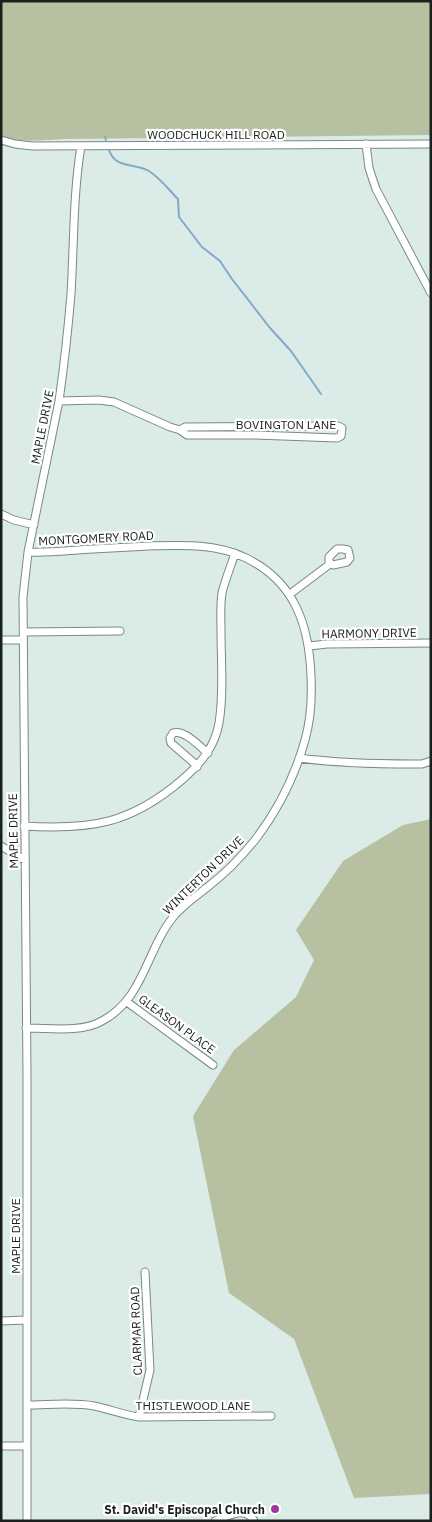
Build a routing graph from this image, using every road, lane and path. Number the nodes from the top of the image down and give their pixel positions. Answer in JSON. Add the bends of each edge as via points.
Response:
{"nodes":[{"id":1,"x":1,"y":140,"type":"edge"},
{"id":2,"x":366,"y":144,"type":"junction"},
{"id":3,"x":431,"y":144,"type":"edge"},
{"id":4,"x":81,"y":146,"type":"junction"},
{"id":5,"x":431,"y":293,"type":"edge"},
{"id":6,"x":59,"y":401,"type":"junction"},
{"id":7,"x":232,"y":431,"type":"junction"},
{"id":8,"x":1,"y":514,"type":"edge"},
{"id":9,"x":34,"y":525,"type":"junction"},
{"id":10,"x":164,"y":546,"type":"joint"},
{"id":11,"x":28,"y":552,"type":"junction"},
{"id":12,"x":235,"y":553,"type":"junction"},
{"id":13,"x":330,"y":564,"type":"dead end"},
{"id":14,"x":290,"y":594,"type":"junction"},
{"id":15,"x":120,"y":631,"type":"dead end"},
{"id":16,"x":23,"y":636,"type":"junction"},
{"id":17,"x":1,"y":640,"type":"edge"},
{"id":18,"x":431,"y":643,"type":"edge"},
{"id":19,"x":309,"y":646,"type":"junction"},
{"id":20,"x":208,"y":753,"type":"junction"},
{"id":21,"x":299,"y":758,"type":"junction"},
{"id":22,"x":431,"y":761,"type":"edge"},
{"id":23,"x":197,"y":767,"type":"junction"},
{"id":24,"x":24,"y":826,"type":"junction"},
{"id":25,"x":1,"y":846,"type":"edge"},
{"id":26,"x":25,"y":860,"type":"junction"},
{"id":27,"x":126,"y":1002,"type":"junction"},
{"id":28,"x":26,"y":1028,"type":"junction"},
{"id":29,"x":213,"y":1065,"type":"dead end"},
{"id":30,"x":145,"y":1272,"type":"dead end"},
{"id":31,"x":1,"y":1320,"type":"edge"},
{"id":32,"x":26,"y":1320,"type":"junction"},
{"id":33,"x":27,"y":1405,"type":"junction"},
{"id":34,"x":271,"y":1416,"type":"dead end"},
{"id":35,"x":140,"y":1417,"type":"junction"},
{"id":36,"x":1,"y":1446,"type":"edge"},
{"id":37,"x":27,"y":1446,"type":"junction"},
{"id":38,"x":27,"y":1521,"type":"edge"},
{"id":39,"x":216,"y":1521,"type":"edge"},
{"id":40,"x":254,"y":1521,"type":"edge"}],
"edges":[{"from":1,"to":4,"type":"street","name":"WOODCHUCK HILL ROAD","via":[[32,146]]},
{"from":2,"to":3,"type":"street","name":"WOODCHUCK HILL ROAD"},
{"from":2,"to":4,"type":"street","name":"WOODCHUCK HILL ROAD"},
{"from":2,"to":5,"type":"street","via":[[376,189]]},
{"from":4,"to":6,"type":"street","name":"MAPLE DRIVE"},
{"from":6,"to":7,"type":"street","name":"BOVINGTON LANE","via":[[114,402],[180,430],[185,427]]},
{"from":6,"to":9,"type":"street","name":"MAPLE DRIVE"},
{"from":7,"to":7,"type":"street","name":"BOVINGTON LANE","via":[[337,438],[343,431],[338,426]]},
{"from":8,"to":9,"type":"street"},
{"from":9,"to":11,"type":"street","name":"MAPLE DRIVE"},
{"from":10,"to":11,"type":"street","name":"MONTGOMERY ROAD"},
{"from":10,"to":12,"type":"street","name":"WINTERTON DRIVE","via":[[207,547]]},
{"from":11,"to":16,"type":"street","name":"MAPLE DRIVE"},
{"from":12,"to":14,"type":"street","name":"WINTERTON DRIVE","via":[[266,571]]},
{"from":12,"to":20,"type":"street","via":[[222,594],[220,716]]},
{"from":13,"to":14,"type":"street"},
{"from":14,"to":19,"type":"street","name":"WINTERTON DRIVE","via":[[302,619]]},
{"from":15,"to":16,"type":"street"},
{"from":16,"to":17,"type":"street"},
{"from":16,"to":24,"type":"street","name":"MAPLE DRIVE"},
{"from":18,"to":19,"type":"street","name":"HARMONY DRIVE"},
{"from":19,"to":21,"type":"street","name":"WINTERTON DRIVE","via":[[309,718]]},
{"from":20,"to":23,"type":"street"},
{"from":20,"to":23,"type":"street","via":[[184,734],[172,733],[170,743]]},
{"from":21,"to":22,"type":"street","via":[[357,764],[422,764]]},
{"from":21,"to":27,"type":"street","name":"WINTERTON DRIVE","via":[[285,793],[256,839],[229,868],[174,915]]},
{"from":23,"to":24,"type":"street","via":[[173,788],[124,817],[82,827]]},
{"from":24,"to":26,"type":"street","name":"MAPLE DRIVE"},
{"from":25,"to":26,"type":"street"},
{"from":26,"to":28,"type":"street","name":"MAPLE DRIVE"},
{"from":27,"to":28,"type":"street","name":"WINTERTON DRIVE","via":[[118,1011],[96,1024],[81,1028]]},
{"from":27,"to":29,"type":"street","name":"GLEASON PLACE"},
{"from":28,"to":32,"type":"street","name":"MAPLE DRIVE"},
{"from":30,"to":35,"type":"street","name":"CLARMAR ROAD","via":[[150,1370]]},
{"from":31,"to":32,"type":"street"},
{"from":32,"to":33,"type":"street","name":"MAPLE DRIVE"},
{"from":33,"to":35,"type":"street","name":"THISTLEWOOD LANE","via":[[80,1404]]},
{"from":33,"to":37,"type":"street","name":"MAPLE DRIVE"},
{"from":34,"to":35,"type":"street","name":"THISTLEWOOD LANE"},
{"from":36,"to":37,"type":"street"},
{"from":37,"to":38,"type":"street","name":"MAPLE DRIVE"},
{"from":39,"to":40,"type":"street","via":[[245,1512]]}]}
